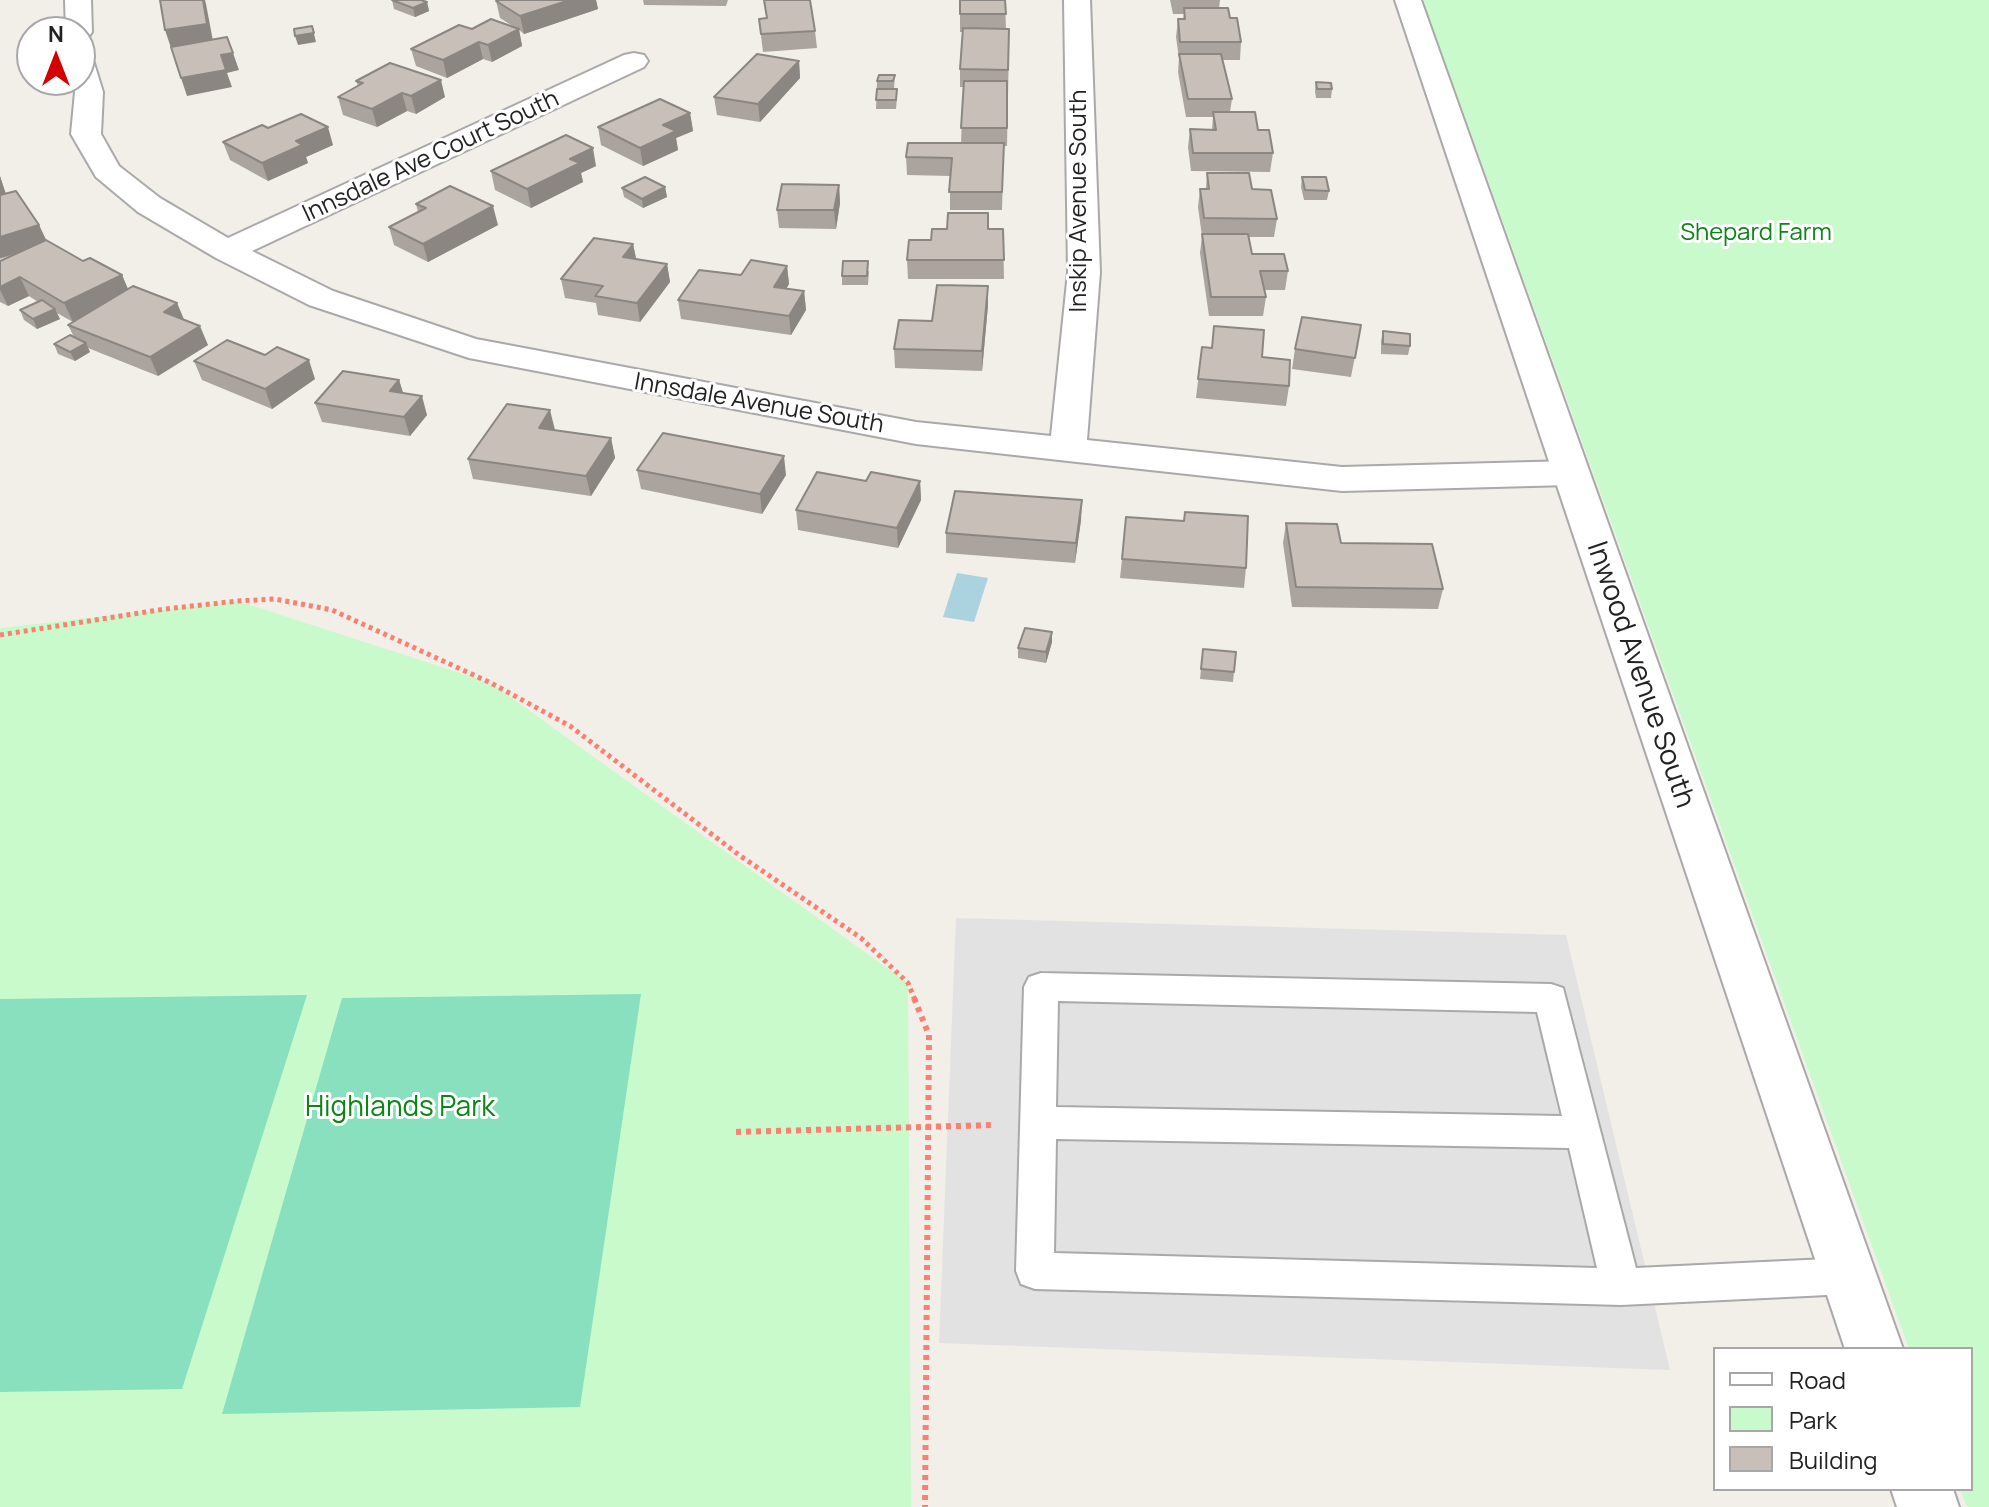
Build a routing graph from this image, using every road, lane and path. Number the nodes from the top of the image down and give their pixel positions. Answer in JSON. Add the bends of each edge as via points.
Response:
{"nodes":[{"id":1,"x":1077,"y":0,"type":"edge"},
{"id":2,"x":1408,"y":0,"type":"edge"},
{"id":3,"x":634,"y":61,"type":"dead end"},
{"id":4,"x":89,"y":96,"type":"edge"},
{"id":5,"x":227,"y":251,"type":"junction"},
{"id":6,"x":1068,"y":450,"type":"junction"},
{"id":7,"x":1570,"y":473,"type":"junction"},
{"id":8,"x":0,"y":635,"type":"edge"},
{"id":9,"x":1038,"y":1123,"type":"junction"},
{"id":10,"x":928,"y":1128,"type":"junction"},
{"id":11,"x":736,"y":1132,"type":"dead end"},
{"id":12,"x":1583,"y":1132,"type":"junction"},
{"id":13,"x":1848,"y":1276,"type":"junction"},
{"id":14,"x":1621,"y":1287,"type":"junction"},
{"id":15,"x":1873,"y":1347,"type":"edge"},
{"id":16,"x":925,"y":1507,"type":"edge"}],
"edges":[{"from":1,"to":6,"type":"street","name":"Inskip Avenue South","via":[[1084,272]]},
{"from":2,"to":7,"type":"street","name":"Inwood Avenue South"},
{"from":3,"to":5,"type":"street","name":"Innsdale Ave Court South"},
{"from":4,"to":5,"type":"street","name":"Innsdale Avenue South","via":[[86,134],[107,171],[149,205]]},
{"from":5,"to":6,"type":"street","name":"Innsdale Avenue South","via":[[321,298],[469,348],[916,433]]},
{"from":6,"to":7,"type":"street","name":"Innsdale Avenue South","via":[[1342,479]]},
{"from":7,"to":13,"type":"street","name":"Inwood Avenue South"},
{"from":8,"to":10,"type":"path","via":[[165,609],[275,599],[332,610],[491,683],[570,726],[739,855],[861,938],[908,983],[929,1035]]},
{"from":9,"to":10,"type":"path"},
{"from":9,"to":12,"type":"lane"},
{"from":9,"to":12,"type":"lane","via":[[1041,987],[1551,998]]},
{"from":9,"to":14,"type":"lane","via":[[1035,1271]]},
{"from":10,"to":11,"type":"path"},
{"from":10,"to":16,"type":"path"},
{"from":12,"to":14,"type":"lane"},
{"from":13,"to":14,"type":"lane"},
{"from":13,"to":15,"type":"street","name":"Inwood Avenue South"}]}
